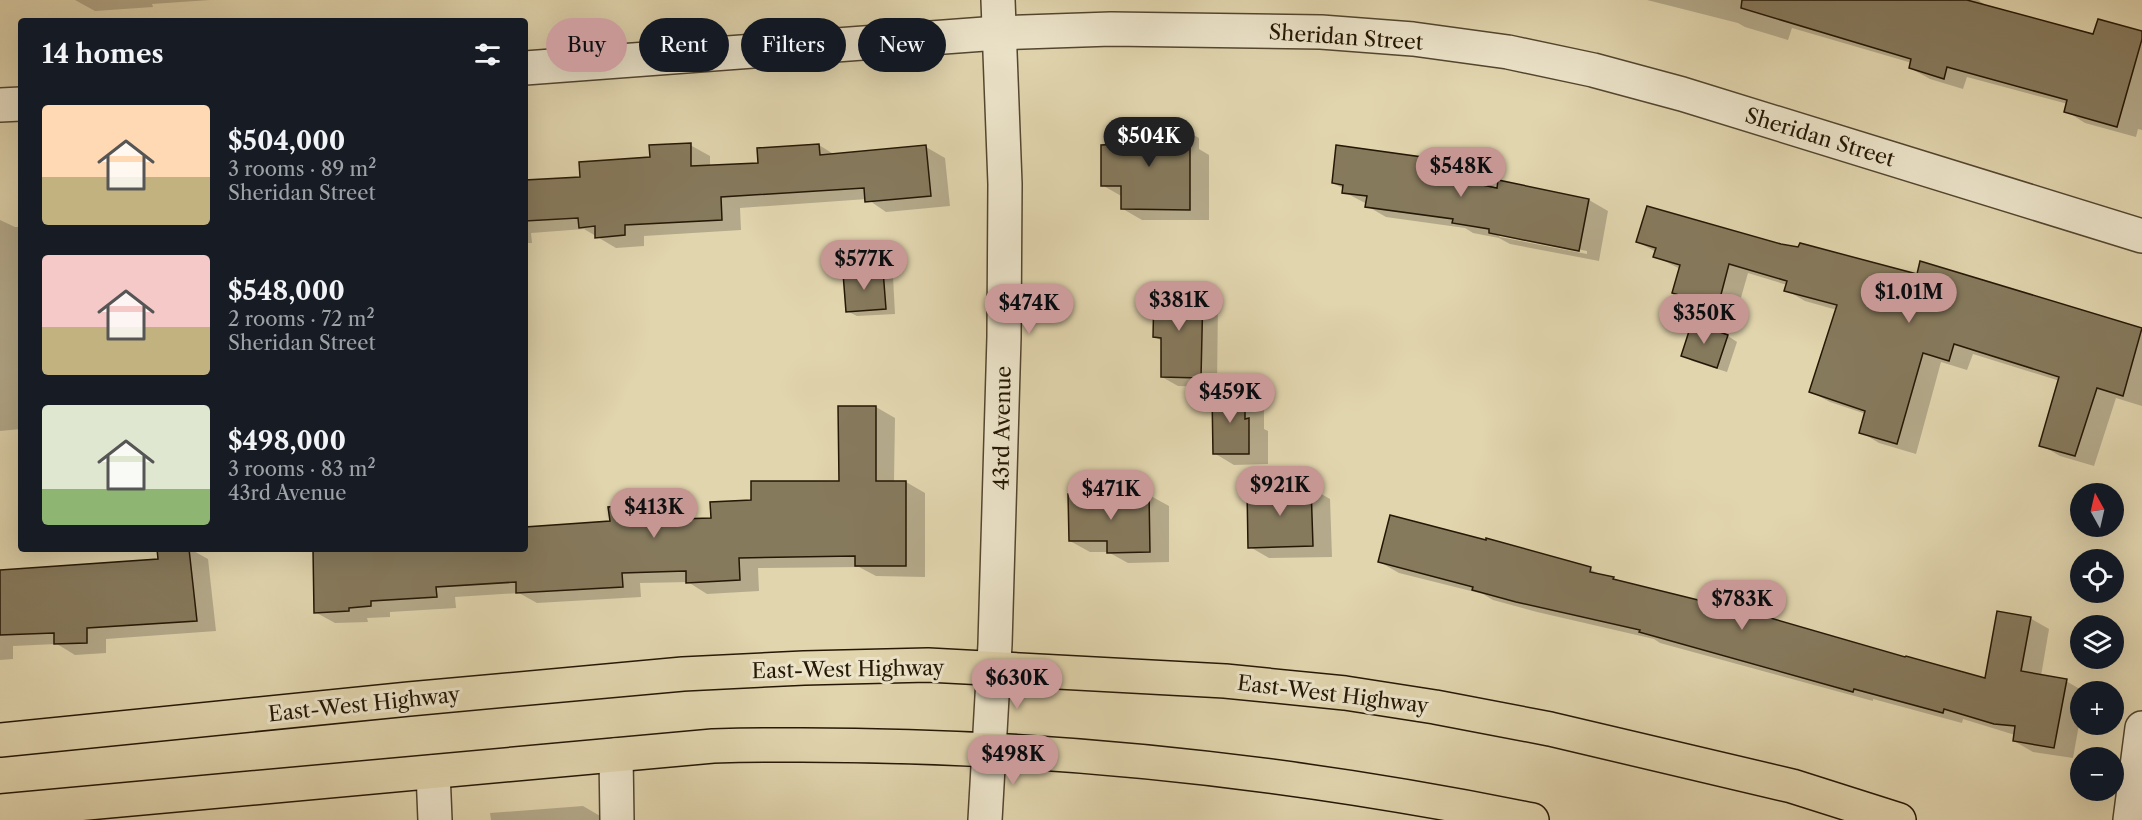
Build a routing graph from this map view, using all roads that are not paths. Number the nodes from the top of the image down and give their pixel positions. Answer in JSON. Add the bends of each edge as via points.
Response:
{"nodes":[{"id":1,"x":998,"y":0,"type":"edge"},
{"id":2,"x":998,"y":33,"type":"junction"},
{"id":3,"x":528,"y":68,"type":"edge"},
{"id":4,"x":18,"y":104,"type":"edge"},
{"id":5,"x":0,"y":105,"type":"edge"},
{"id":6,"x":2142,"y":236,"type":"edge"},
{"id":7,"x":994,"y":669,"type":"junction"},
{"id":8,"x":2142,"y":728,"type":"edge"},
{"id":9,"x":0,"y":740,"type":"edge"},
{"id":10,"x":989,"y":749,"type":"junction"},
{"id":11,"x":616,"y":755,"type":"junction"},
{"id":12,"x":433,"y":772,"type":"junction"},
{"id":13,"x":0,"y":811,"type":"edge"},
{"id":14,"x":435,"y":820,"type":"edge"},
{"id":15,"x":617,"y":820,"type":"edge"},
{"id":16,"x":985,"y":820,"type":"edge"},
{"id":17,"x":1532,"y":820,"type":"edge"},
{"id":18,"x":1899,"y":820,"type":"edge"},
{"id":19,"x":2130,"y":820,"type":"edge"}],
"edges":[{"from":1,"to":2,"type":"street","name":"43rd Avenue"},
{"from":2,"to":3,"type":"street","name":"Sheridan Street"},
{"from":2,"to":6,"type":"street","name":"Sheridan Street","via":[[1111,29],[1321,32],[1508,52],[1682,94]]},
{"from":2,"to":7,"type":"street","name":"43rd Avenue","via":[[1005,184]]},
{"from":4,"to":5,"type":"street"},
{"from":7,"to":9,"type":"main road","name":"East-West Highway","via":[[877,665],[683,674]]},
{"from":7,"to":10,"type":"street","name":"43rd Avenue"},
{"from":7,"to":18,"type":"main road","name":"East-West Highway","via":[[1225,681],[1435,707],[1550,729],[1792,786]]},
{"from":8,"to":19,"type":"street"},
{"from":10,"to":11,"type":"main road","via":[[815,743],[713,746]]},
{"from":10,"to":16,"type":"street","name":"43rd Avenue"},
{"from":10,"to":17,"type":"main road","via":[[1125,759],[1326,782]]},
{"from":11,"to":12,"type":"main road"},
{"from":11,"to":15,"type":"street"},
{"from":12,"to":13,"type":"main road"},
{"from":12,"to":14,"type":"street"}]}
